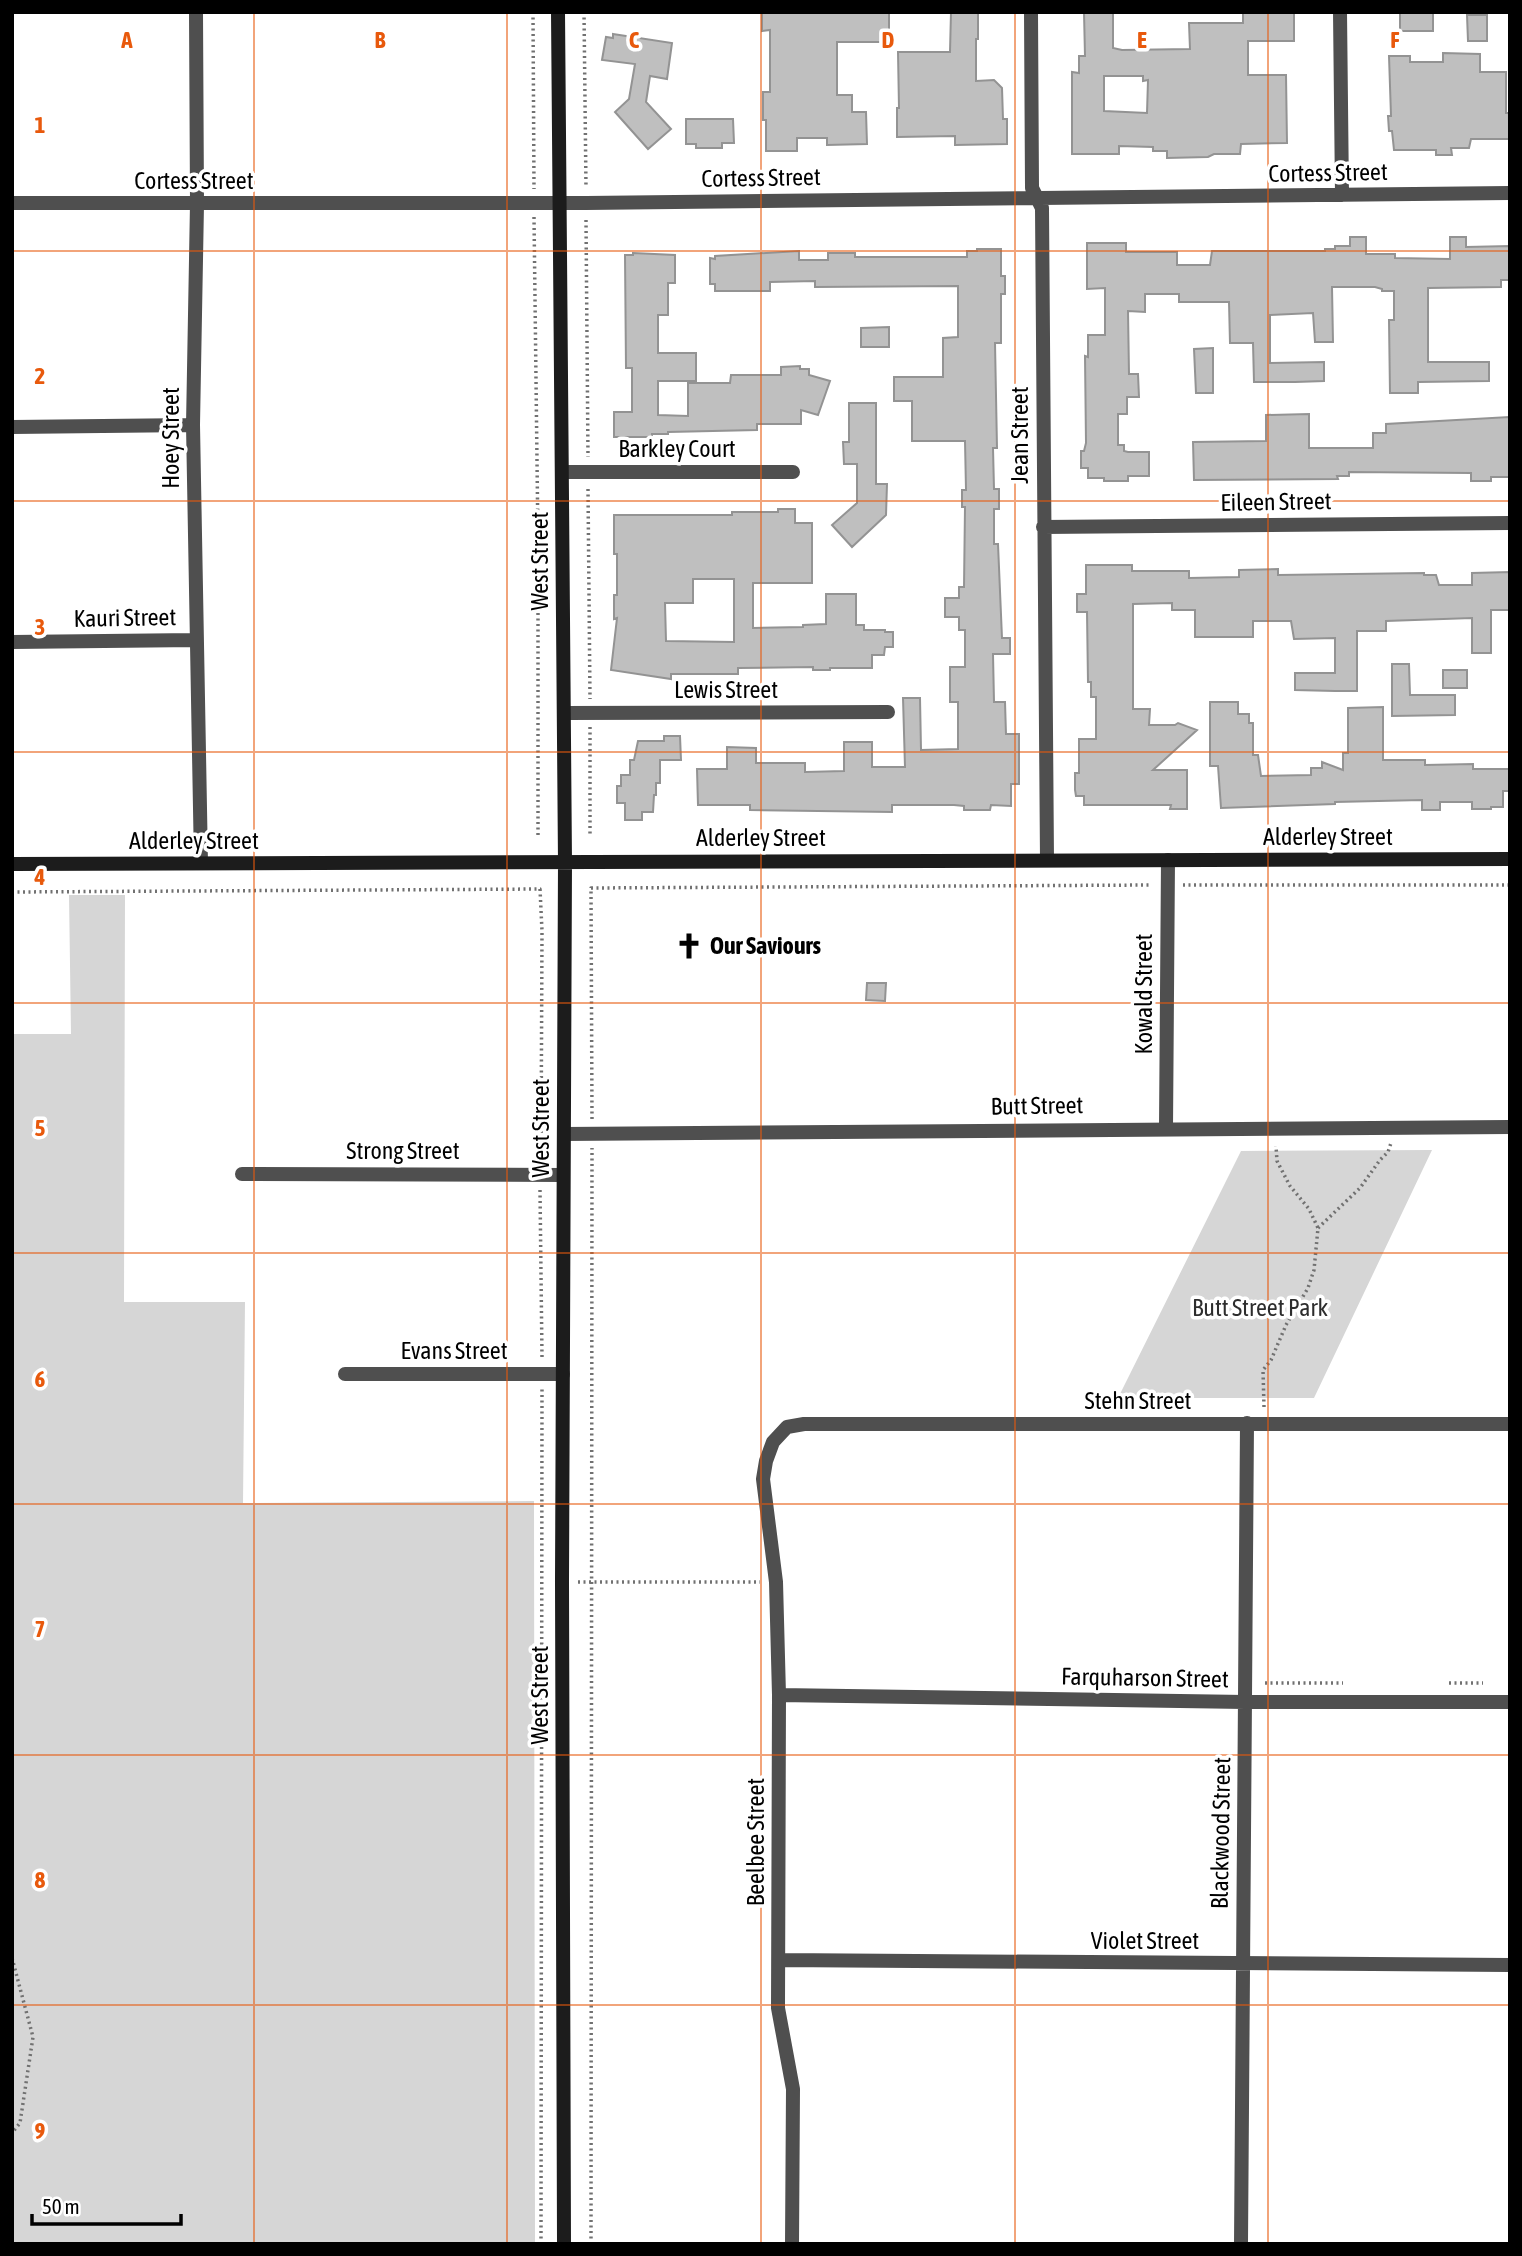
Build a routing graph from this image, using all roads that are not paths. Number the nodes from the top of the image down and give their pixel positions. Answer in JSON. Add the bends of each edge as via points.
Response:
{"nodes":[{"id":1,"x":196,"y":12,"type":"edge"},
{"id":2,"x":558,"y":12,"type":"edge"},
{"id":3,"x":1031,"y":12,"type":"edge"},
{"id":4,"x":1340,"y":12,"type":"edge"},
{"id":5,"x":1510,"y":193,"type":"edge"},
{"id":6,"x":1342,"y":195,"type":"junction"},
{"id":7,"x":1037,"y":199,"type":"junction"},
{"id":8,"x":12,"y":203,"type":"edge"},
{"id":9,"x":559,"y":203,"type":"junction"},
{"id":10,"x":197,"y":204,"type":"junction"},
{"id":11,"x":193,"y":425,"type":"junction"},
{"id":12,"x":12,"y":427,"type":"edge"},
{"id":13,"x":793,"y":471,"type":"dead end"},
{"id":14,"x":562,"y":472,"type":"junction"},
{"id":15,"x":1510,"y":523,"type":"edge"},
{"id":16,"x":1043,"y":527,"type":"junction"},
{"id":17,"x":195,"y":640,"type":"junction"},
{"id":18,"x":12,"y":642,"type":"edge"},
{"id":19,"x":888,"y":712,"type":"dead end"},
{"id":20,"x":564,"y":713,"type":"junction"},
{"id":21,"x":1510,"y":859,"type":"edge"},
{"id":22,"x":1046,"y":860,"type":"junction"},
{"id":23,"x":1168,"y":860,"type":"junction"},
{"id":24,"x":565,"y":862,"type":"junction"},
{"id":25,"x":201,"y":863,"type":"junction"},
{"id":26,"x":12,"y":864,"type":"edge"},
{"id":27,"x":1510,"y":1127,"type":"edge"},
{"id":28,"x":1166,"y":1128,"type":"junction"},
{"id":29,"x":564,"y":1134,"type":"junction"},
{"id":30,"x":242,"y":1174,"type":"dead end"},
{"id":31,"x":564,"y":1175,"type":"junction"},
{"id":32,"x":345,"y":1374,"type":"dead end"},
{"id":33,"x":563,"y":1374,"type":"junction"},
{"id":34,"x":1247,"y":1423,"type":"junction"},
{"id":35,"x":1510,"y":1424,"type":"edge"},
{"id":36,"x":773,"y":1442,"type":"joint"},
{"id":37,"x":779,"y":1695,"type":"junction"},
{"id":38,"x":1245,"y":1702,"type":"junction"},
{"id":39,"x":1510,"y":1702,"type":"edge"},
{"id":40,"x":779,"y":1961,"type":"junction"},
{"id":41,"x":1242,"y":1964,"type":"junction"},
{"id":42,"x":1510,"y":1965,"type":"edge"},
{"id":43,"x":564,"y":2244,"type":"edge"},
{"id":44,"x":792,"y":2244,"type":"edge"},
{"id":45,"x":1241,"y":2244,"type":"edge"}],
"edges":[{"from":1,"to":10,"type":"street","name":"Hoey Street"},
{"from":2,"to":9,"type":"main road","name":"West Street"},
{"from":3,"to":7,"type":"street","name":"Jean Street","via":[[1032,188]]},
{"from":4,"to":6,"type":"street"},
{"from":5,"to":6,"type":"street","name":"Cortess Street"},
{"from":6,"to":7,"type":"street","name":"Cortess Street"},
{"from":7,"to":9,"type":"street","name":"Cortess Street"},
{"from":7,"to":16,"type":"street","name":"Jean Street","via":[[1042,208]]},
{"from":8,"to":10,"type":"street","name":"Cortess Street"},
{"from":9,"to":10,"type":"street","name":"Cortess Street"},
{"from":9,"to":14,"type":"main road","name":"West Street"},
{"from":10,"to":11,"type":"street","name":"Hoey Street"},
{"from":11,"to":12,"type":"street"},
{"from":11,"to":17,"type":"street","name":"Hoey Street"},
{"from":13,"to":14,"type":"street","name":"Barkley Court"},
{"from":14,"to":20,"type":"main road","name":"West Street"},
{"from":15,"to":16,"type":"street","name":"Eileen Street"},
{"from":16,"to":22,"type":"street","name":"Jean Street"},
{"from":17,"to":18,"type":"street","name":"Kauri Street"},
{"from":17,"to":25,"type":"street","name":"Hoey Street"},
{"from":19,"to":20,"type":"street","name":"Lewis Street"},
{"from":20,"to":24,"type":"main road","name":"West Street"},
{"from":21,"to":23,"type":"main road","name":"Alderley Street"},
{"from":22,"to":23,"type":"main road","name":"Alderley Street"},
{"from":22,"to":24,"type":"main road","name":"Alderley Street"},
{"from":23,"to":28,"type":"street","name":"Kowald Street"},
{"from":24,"to":25,"type":"main road","name":"Alderley Street"},
{"from":24,"to":29,"type":"main road","name":"West Street"},
{"from":25,"to":26,"type":"main road","name":"Alderley Street"},
{"from":27,"to":28,"type":"street","name":"Butt Street"},
{"from":28,"to":29,"type":"street","name":"Butt Street"},
{"from":29,"to":31,"type":"main road","name":"West Street"},
{"from":30,"to":31,"type":"street","name":"Strong Street"},
{"from":31,"to":33,"type":"main road","name":"West Street"},
{"from":32,"to":33,"type":"street","name":"Evans Street"},
{"from":33,"to":43,"type":"main road","name":"West Street"},
{"from":34,"to":35,"type":"street","name":"Stehn Street"},
{"from":34,"to":36,"type":"street","name":"Stehn Street","via":[[804,1424],[787,1427]]},
{"from":34,"to":38,"type":"street","name":"Blackwood Street"},
{"from":36,"to":37,"type":"street","name":"Beelbee Street","via":[[763,1479],[776,1582]]},
{"from":37,"to":38,"type":"street","name":"Farquharson Street"},
{"from":37,"to":40,"type":"street","name":"Beelbee Street"},
{"from":38,"to":39,"type":"street","name":"Farquharson Street"},
{"from":38,"to":41,"type":"street","name":"Blackwood Street"},
{"from":40,"to":41,"type":"street","name":"Violet Street"},
{"from":40,"to":44,"type":"street","name":"Beelbee Street","via":[[778,2008],[793,2089]]},
{"from":41,"to":42,"type":"street","name":"Violet Street"},
{"from":41,"to":45,"type":"street","name":"Blackwood Street"}]}
